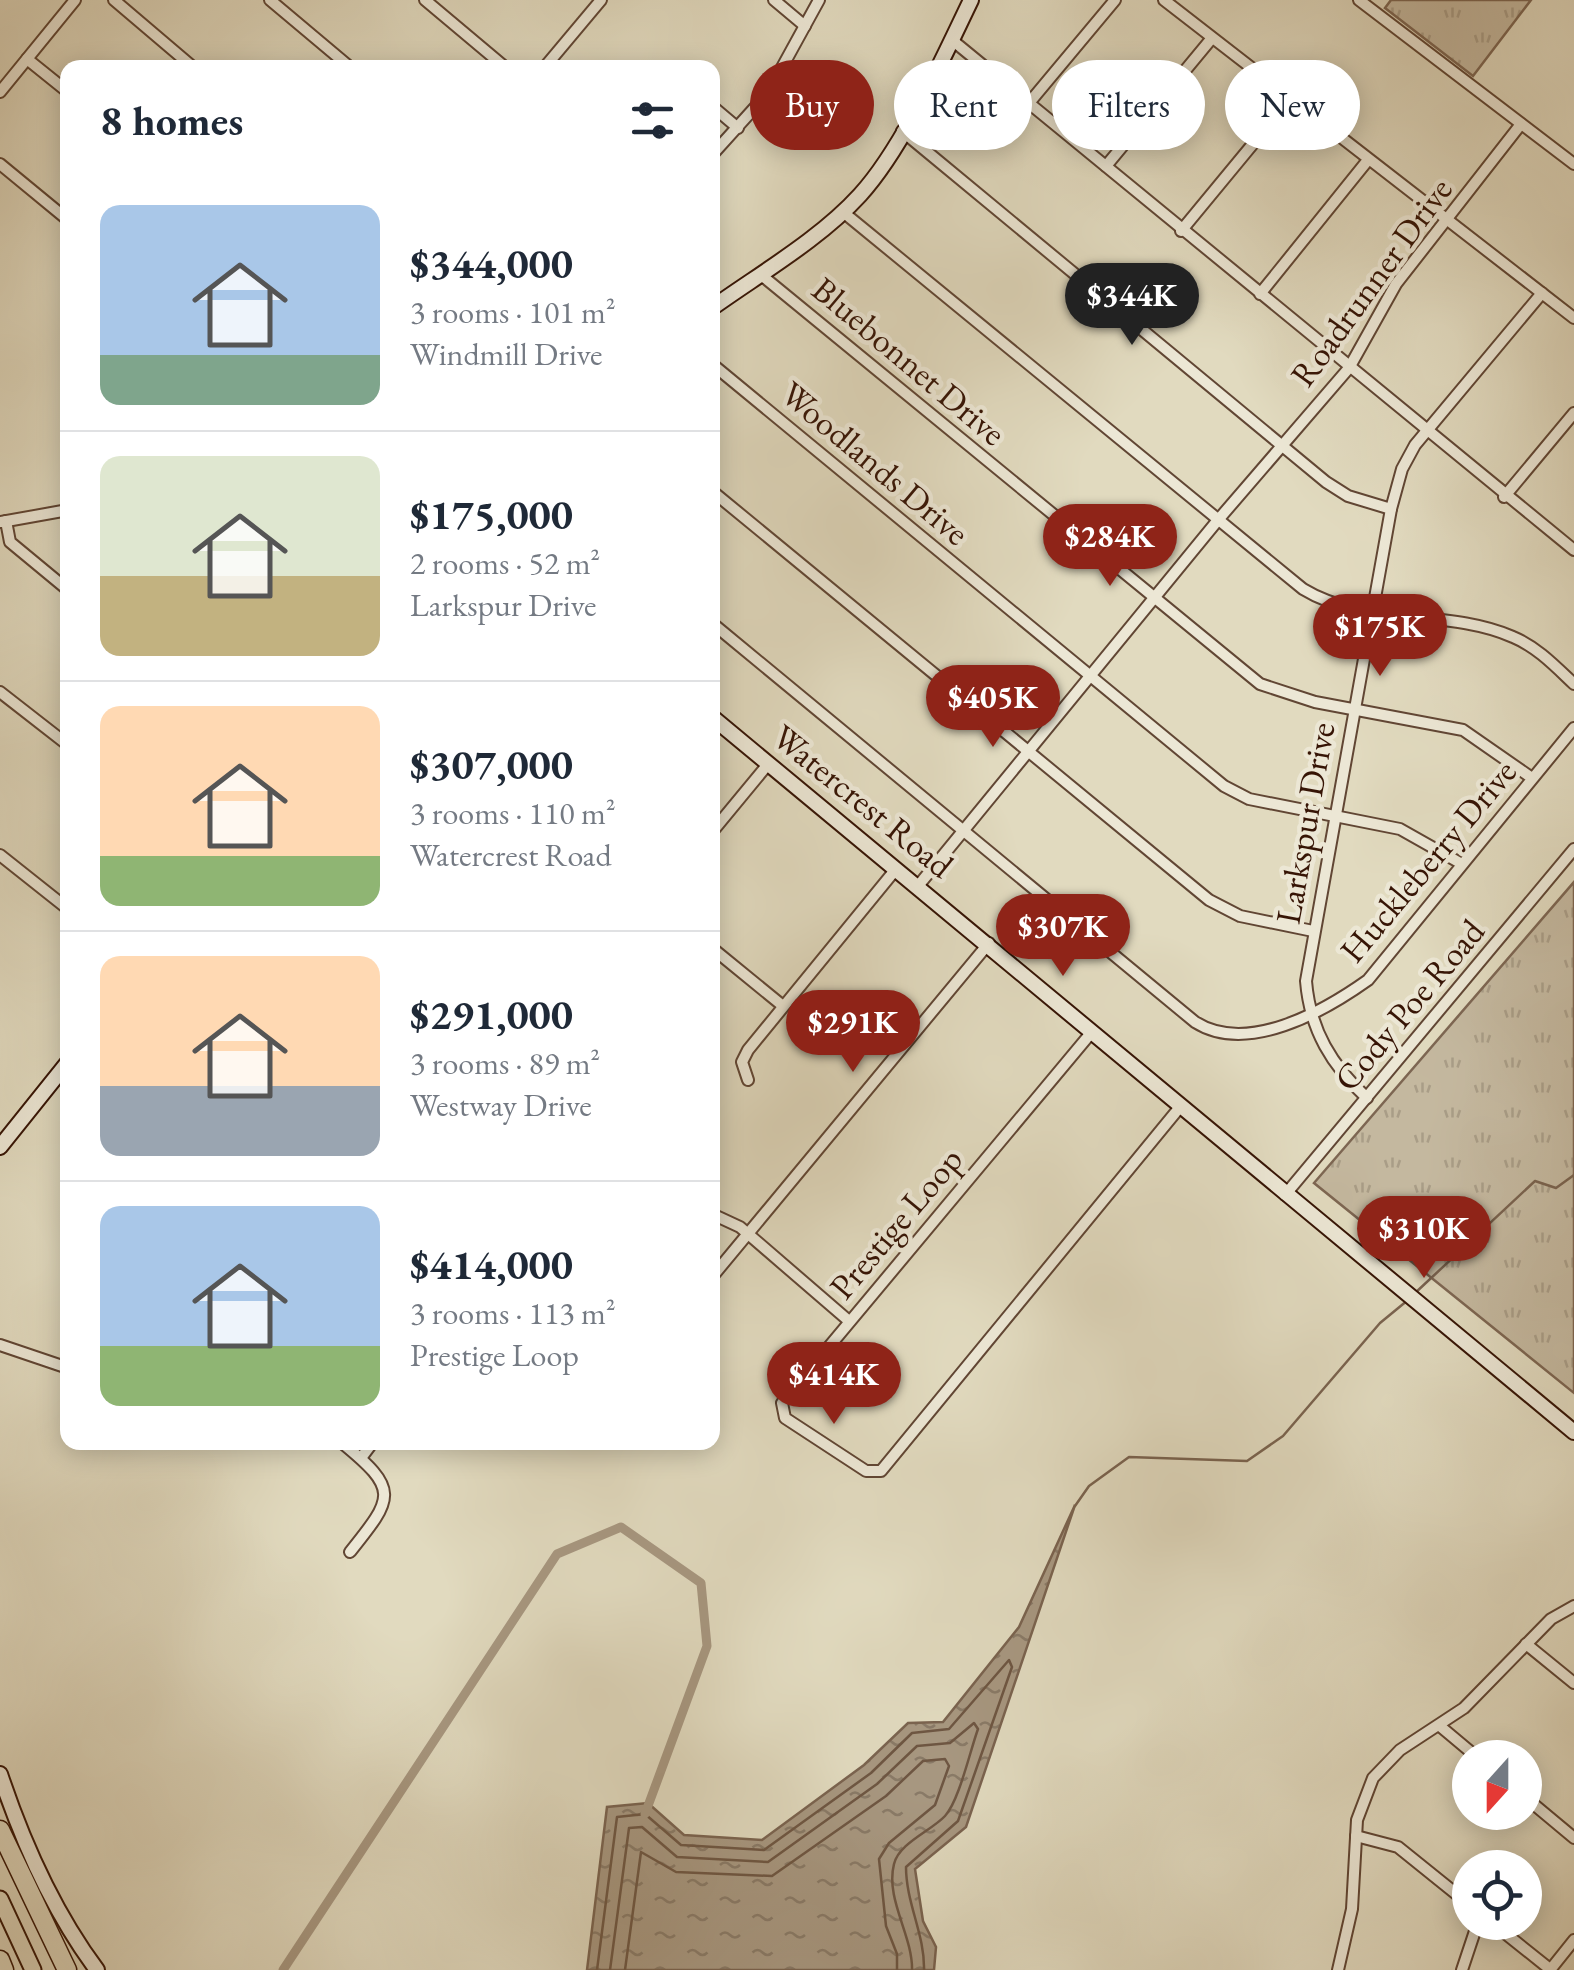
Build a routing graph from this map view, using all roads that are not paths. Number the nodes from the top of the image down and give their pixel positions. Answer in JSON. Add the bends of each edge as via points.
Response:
{"nodes":[{"id":1,"x":75,"y":0,"type":"edge"},
{"id":2,"x":114,"y":0,"type":"edge"},
{"id":3,"x":270,"y":0,"type":"edge"},
{"id":4,"x":424,"y":0,"type":"edge"},
{"id":5,"x":774,"y":0,"type":"edge"},
{"id":6,"x":819,"y":0,"type":"edge"},
{"id":7,"x":971,"y":0,"type":"edge"},
{"id":8,"x":1115,"y":0,"type":"edge"},
{"id":9,"x":1164,"y":0,"type":"edge"},
{"id":10,"x":1359,"y":0,"type":"edge"},
{"id":11,"x":598,"y":1,"type":"edge"},
{"id":12,"x":1375,"y":4,"type":"edge"},
{"id":13,"x":805,"y":26,"type":"junction"},
{"id":14,"x":1212,"y":38,"type":"junction"},
{"id":15,"x":952,"y":40,"type":"junction"},
{"id":16,"x":28,"y":59,"type":"junction"},
{"id":17,"x":185,"y":60,"type":"edge"},
{"id":18,"x":341,"y":60,"type":"edge"},
{"id":19,"x":496,"y":60,"type":"edge"},
{"id":20,"x":550,"y":60,"type":"edge"},
{"id":21,"x":941,"y":60,"type":"edge"},
{"id":22,"x":976,"y":60,"type":"edge"},
{"id":23,"x":1240,"y":60,"type":"edge"},
{"id":24,"x":60,"y":85,"type":"edge"},
{"id":25,"x":0,"y":92,"type":"edge"},
{"id":26,"x":1032,"y":99,"type":"edge"},
{"id":27,"x":1032,"y":105,"type":"edge"},
{"id":28,"x":720,"y":113,"type":"edge"},
{"id":29,"x":1521,"y":124,"type":"junction"},
{"id":30,"x":738,"y":128,"type":"junction"},
{"id":31,"x":894,"y":144,"type":"edge"},
{"id":32,"x":720,"y":147,"type":"edge"},
{"id":33,"x":925,"y":150,"type":"edge"},
{"id":34,"x":1248,"y":150,"type":"edge"},
{"id":35,"x":1355,"y":150,"type":"edge"},
{"id":36,"x":1368,"y":160,"type":"junction"},
{"id":37,"x":0,"y":164,"type":"edge"},
{"id":38,"x":1574,"y":164,"type":"edge"},
{"id":39,"x":1106,"y":166,"type":"junction"},
{"id":40,"x":843,"y":212,"type":"junction"},
{"id":41,"x":60,"y":213,"type":"edge"},
{"id":42,"x":1448,"y":220,"type":"junction"},
{"id":43,"x":1182,"y":231,"type":"junction"},
{"id":44,"x":760,"y":274,"type":"junction"},
{"id":45,"x":1542,"y":293,"type":"junction"},
{"id":46,"x":1260,"y":294,"type":"junction"},
{"id":47,"x":720,"y":302,"type":"edge"},
{"id":48,"x":1574,"y":318,"type":"edge"},
{"id":49,"x":1349,"y":368,"type":"junction"},
{"id":50,"x":720,"y":371,"type":"edge"},
{"id":51,"x":1574,"y":413,"type":"edge"},
{"id":52,"x":1426,"y":431,"type":"junction"},
{"id":53,"x":1281,"y":444,"type":"junction"},
{"id":54,"x":1504,"y":497,"type":"junction"},
{"id":55,"x":720,"y":498,"type":"edge"},
{"id":56,"x":1390,"y":509,"type":"junction"},
{"id":57,"x":60,"y":511,"type":"edge"},
{"id":58,"x":1218,"y":520,"type":"junction"},
{"id":59,"x":3,"y":521,"type":"edge"},
{"id":60,"x":1574,"y":550,"type":"edge"},
{"id":61,"x":60,"y":583,"type":"edge"},
{"id":62,"x":1154,"y":599,"type":"junction"},
{"id":63,"x":1373,"y":611,"type":"junction"},
{"id":64,"x":720,"y":630,"type":"edge"},
{"id":65,"x":1090,"y":677,"type":"junction"},
{"id":66,"x":1574,"y":684,"type":"edge"},
{"id":67,"x":0,"y":692,"type":"edge"},
{"id":68,"x":1353,"y":709,"type":"junction"},
{"id":69,"x":720,"y":723,"type":"edge"},
{"id":70,"x":1574,"y":728,"type":"edge"},
{"id":71,"x":60,"y":739,"type":"edge"},
{"id":72,"x":1029,"y":753,"type":"junction"},
{"id":73,"x":769,"y":763,"type":"junction"},
{"id":74,"x":1532,"y":778,"type":"junction"},
{"id":75,"x":1334,"y":814,"type":"junction"},
{"id":76,"x":720,"y":822,"type":"edge"},
{"id":77,"x":962,"y":832,"type":"junction"},
{"id":78,"x":1574,"y":849,"type":"edge"},
{"id":79,"x":0,"y":855,"type":"edge"},
{"id":80,"x":1462,"y":864,"type":"junction"},
{"id":81,"x":896,"y":869,"type":"junction"},
{"id":82,"x":918,"y":886,"type":"junction"},
{"id":83,"x":60,"y":903,"type":"edge"},
{"id":84,"x":1313,"y":931,"type":"junction"},
{"id":85,"x":989,"y":942,"type":"junction"},
{"id":86,"x":720,"y":955,"type":"edge"},
{"id":87,"x":783,"y":1006,"type":"junction"},
{"id":88,"x":1311,"y":1012,"type":"junction"},
{"id":89,"x":1091,"y":1034,"type":"junction"},
{"id":90,"x":60,"y":1072,"type":"edge"},
{"id":91,"x":748,"y":1080,"type":"dead end"},
{"id":92,"x":1367,"y":1098,"type":"junction"},
{"id":93,"x":1180,"y":1107,"type":"junction"},
{"id":94,"x":0,"y":1147,"type":"edge"},
{"id":95,"x":1286,"y":1195,"type":"junction"},
{"id":96,"x":720,"y":1218,"type":"edge"},
{"id":97,"x":748,"y":1234,"type":"junction"},
{"id":98,"x":720,"y":1267,"type":"edge"},
{"id":99,"x":849,"y":1320,"type":"junction"},
{"id":100,"x":0,"y":1345,"type":"edge"},
{"id":101,"x":60,"y":1365,"type":"edge"},
{"id":102,"x":1574,"y":1432,"type":"edge"},
{"id":103,"x":352,"y":1450,"type":"edge"},
{"id":104,"x":367,"y":1450,"type":"edge"},
{"id":105,"x":361,"y":1458,"type":"junction"},
{"id":106,"x":350,"y":1552,"type":"dead end"},
{"id":107,"x":1574,"y":1606,"type":"edge"},
{"id":108,"x":1526,"y":1644,"type":"junction"},
{"id":109,"x":1574,"y":1683,"type":"edge"},
{"id":110,"x":1441,"y":1727,"type":"junction"},
{"id":111,"x":1457,"y":1740,"type":"edge"},
{"id":112,"x":0,"y":1774,"type":"edge"},
{"id":113,"x":1542,"y":1811,"type":"edge"},
{"id":114,"x":0,"y":1830,"type":"edge"},
{"id":115,"x":1356,"y":1836,"type":"junction"},
{"id":116,"x":1574,"y":1838,"type":"edge"},
{"id":117,"x":1452,"y":1891,"type":"edge"},
{"id":118,"x":0,"y":1901,"type":"edge"},
{"id":119,"x":1472,"y":1940,"type":"edge"},
{"id":120,"x":1513,"y":1940,"type":"edge"},
{"id":121,"x":1574,"y":1940,"type":"edge"},
{"id":122,"x":0,"y":1960,"type":"edge"},
{"id":123,"x":4,"y":1970,"type":"edge"},
{"id":124,"x":25,"y":1970,"type":"edge"},
{"id":125,"x":33,"y":1970,"type":"edge"},
{"id":126,"x":67,"y":1970,"type":"edge"},
{"id":127,"x":97,"y":1970,"type":"edge"},
{"id":128,"x":1338,"y":1970,"type":"edge"},
{"id":129,"x":1462,"y":1970,"type":"edge"},
{"id":130,"x":1550,"y":1970,"type":"edge"}],
"edges":[{"from":1,"to":16,"type":"street"},
{"from":2,"to":17,"type":"street"},
{"from":3,"to":18,"type":"street"},
{"from":4,"to":19,"type":"street"},
{"from":5,"to":13,"type":"street"},
{"from":6,"to":13,"type":"street"},
{"from":7,"to":15,"type":"street"},
{"from":8,"to":26,"type":"street"},
{"from":9,"to":14,"type":"street"},
{"from":10,"to":12,"type":"street"},
{"from":11,"to":20,"type":"street"},
{"from":12,"to":29,"type":"street"},
{"from":13,"to":30,"type":"street","via":[[786,65]]},
{"from":14,"to":23,"type":"street"},
{"from":14,"to":39,"type":"street"},
{"from":15,"to":21,"type":"street"},
{"from":15,"to":22,"type":"street"},
{"from":16,"to":24,"type":"street"},
{"from":16,"to":25,"type":"street"},
{"from":27,"to":39,"type":"street"},
{"from":28,"to":30,"type":"street"},
{"from":29,"to":38,"type":"street"},
{"from":29,"to":42,"type":"street","name":"Roadrunner Drive"},
{"from":30,"to":32,"type":"street"},
{"from":31,"to":40,"type":"street"},
{"from":33,"to":53,"type":"street"},
{"from":34,"to":43,"type":"street"},
{"from":35,"to":36,"type":"street"},
{"from":36,"to":42,"type":"street"},
{"from":36,"to":46,"type":"street"},
{"from":37,"to":41,"type":"street"},
{"from":39,"to":43,"type":"street"},
{"from":40,"to":44,"type":"street"},
{"from":40,"to":58,"type":"street"},
{"from":42,"to":45,"type":"street"},
{"from":42,"to":49,"type":"street","name":"Roadrunner Drive","via":[[1390,293]]},
{"from":43,"to":46,"type":"street"},
{"from":44,"to":47,"type":"street"},
{"from":44,"to":62,"type":"street","name":"Bluebonnet Drive"},
{"from":45,"to":48,"type":"street"},
{"from":45,"to":52,"type":"street","name":"Larkspur Drive"},
{"from":46,"to":49,"type":"street"},
{"from":49,"to":52,"type":"street"},
{"from":49,"to":53,"type":"street","name":"Roadrunner Drive"},
{"from":50,"to":65,"type":"street","name":"Woodlands Drive"},
{"from":51,"to":54,"type":"street"},
{"from":52,"to":54,"type":"street"},
{"from":52,"to":56,"type":"street","name":"Larkspur Drive","via":[[1402,469]]},
{"from":53,"to":56,"type":"street","via":[[1348,496]]},
{"from":53,"to":58,"type":"street","name":"Roadrunner Drive"},
{"from":54,"to":60,"type":"street"},
{"from":55,"to":72,"type":"street"},
{"from":56,"to":63,"type":"street","name":"Larkspur Drive"},
{"from":57,"to":59,"type":"street"},
{"from":58,"to":62,"type":"street","name":"Roadrunner Drive"},
{"from":58,"to":63,"type":"street","via":[[1310,593]]},
{"from":59,"to":61,"type":"street","via":[[10,542]]},
{"from":62,"to":65,"type":"street","name":"Roadrunner Drive"},
{"from":62,"to":68,"type":"street","name":"Bluebonnet Drive","via":[[1260,684]]},
{"from":63,"to":66,"type":"street","via":[[1512,636]]},
{"from":63,"to":68,"type":"street","name":"Larkspur Drive"},
{"from":64,"to":77,"type":"street","name":"Huckleberry Drive"},
{"from":65,"to":72,"type":"street","name":"Roadrunner Drive"},
{"from":65,"to":75,"type":"street","name":"Woodlands Drive","via":[[1224,786],[1249,799]]},
{"from":67,"to":71,"type":"street"},
{"from":68,"to":74,"type":"street","name":"Bluebonnet Drive","via":[[1462,730]]},
{"from":68,"to":75,"type":"street","name":"Larkspur Drive"},
{"from":69,"to":73,"type":"street","name":"Watercrest Road"},
{"from":70,"to":74,"type":"street","name":"Huckleberry Drive"},
{"from":72,"to":77,"type":"street","name":"Roadrunner Drive"},
{"from":72,"to":84,"type":"street","via":[[1208,900],[1240,916]]},
{"from":73,"to":76,"type":"street"},
{"from":73,"to":81,"type":"street","name":"Watercrest Road"},
{"from":74,"to":80,"type":"street","name":"Huckleberry Drive"},
{"from":75,"to":80,"type":"street","name":"Woodlands Drive","via":[[1400,829]]},
{"from":75,"to":84,"type":"street","name":"Larkspur Drive"},
{"from":77,"to":82,"type":"street","name":"Roadrunner Drive"},
{"from":77,"to":88,"type":"street","name":"Huckleberry Drive","via":[[1205,1028],[1236,1036]]},
{"from":78,"to":92,"type":"street","name":"Cody Poe Road"},
{"from":79,"to":83,"type":"street"},
{"from":80,"to":88,"type":"street","name":"Huckleberry Drive","via":[[1368,980]]},
{"from":81,"to":82,"type":"street","name":"Watercrest Road"},
{"from":81,"to":87,"type":"street"},
{"from":82,"to":85,"type":"street","name":"Watercrest Road"},
{"from":84,"to":88,"type":"street","name":"Larkspur Drive","via":[[1306,980]]},
{"from":85,"to":89,"type":"street","name":"Watercrest Road"},
{"from":85,"to":97,"type":"street"},
{"from":86,"to":87,"type":"street"},
{"from":87,"to":91,"type":"street","via":[[742,1062]]},
{"from":88,"to":92,"type":"street","name":"Larkspur Drive","via":[[1336,1066]]},
{"from":89,"to":93,"type":"street","name":"Watercrest Road"},
{"from":89,"to":99,"type":"street","name":"Prestige Loop"},
{"from":90,"to":94,"type":"street"},
{"from":92,"to":95,"type":"street","name":"Cody Poe Road"},
{"from":93,"to":95,"type":"street","name":"Watercrest Road"},
{"from":93,"to":99,"type":"street","name":"Prestige Loop","via":[[874,1473],[780,1410]]},
{"from":95,"to":102,"type":"street","name":"Watercrest Road"},
{"from":96,"to":97,"type":"street"},
{"from":97,"to":98,"type":"street"},
{"from":97,"to":99,"type":"street"},
{"from":100,"to":101,"type":"street"},
{"from":103,"to":105,"type":"street"},
{"from":104,"to":105,"type":"street"},
{"from":105,"to":106,"type":"street","via":[[386,1498]]},
{"from":107,"to":108,"type":"street"},
{"from":108,"to":109,"type":"street"},
{"from":108,"to":110,"type":"street"},
{"from":110,"to":111,"type":"street"},
{"from":110,"to":115,"type":"street","via":[[1400,1750],[1373,1778]]},
{"from":112,"to":127,"type":"street","via":[[45,1884]]},
{"from":113,"to":116,"type":"street"},
{"from":114,"to":126,"type":"highway"},
{"from":115,"to":117,"type":"street","via":[[1398,1848]]},
{"from":115,"to":128,"type":"street","via":[[1352,1909]]},
{"from":118,"to":124,"type":"main road"},
{"from":118,"to":125,"type":"main road"},
{"from":119,"to":129,"type":"street"},
{"from":120,"to":130,"type":"street"},
{"from":121,"to":130,"type":"street"},
{"from":122,"to":123,"type":"highway"}]}
